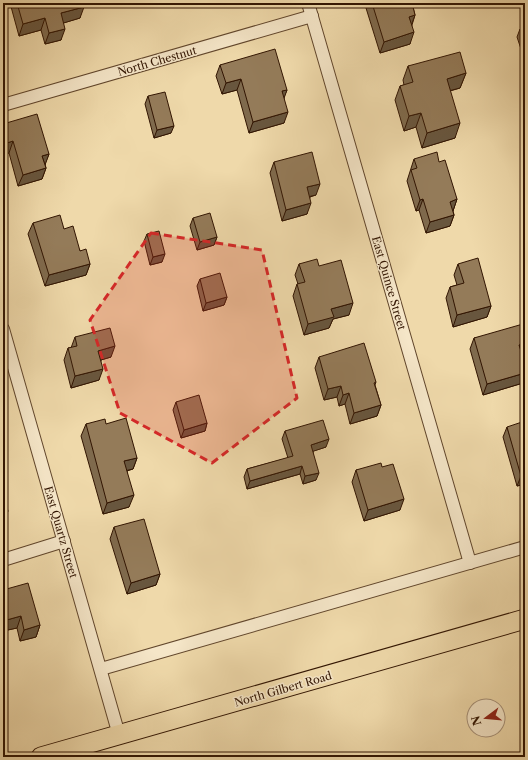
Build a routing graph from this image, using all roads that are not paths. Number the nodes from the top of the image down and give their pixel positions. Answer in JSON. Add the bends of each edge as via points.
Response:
{"nodes":[{"id":1,"x":308,"y":3,"type":"edge"},
{"id":2,"x":312,"y":16,"type":"junction"},
{"id":3,"x":3,"y":105,"type":"edge"},
{"id":4,"x":3,"y":329,"type":"edge"},
{"id":5,"x":64,"y":542,"type":"junction"},
{"id":6,"x":525,"y":547,"type":"edge"},
{"id":7,"x":3,"y":560,"type":"edge"},
{"id":8,"x":470,"y":563,"type":"junction"},
{"id":9,"x":525,"y":619,"type":"edge"},
{"id":10,"x":101,"y":669,"type":"junction"},
{"id":11,"x":119,"y":735,"type":"junction"},
{"id":12,"x":41,"y":757,"type":"edge"}],
"edges":[{"from":1,"to":2,"type":"street","name":"East Quince Street"},
{"from":2,"to":3,"type":"street","name":"North Chestnut"},
{"from":2,"to":8,"type":"street","name":"East Quince Street"},
{"from":4,"to":5,"type":"street","name":"East Quartz Street"},
{"from":5,"to":7,"type":"street"},
{"from":5,"to":10,"type":"street","name":"East Quartz Street"},
{"from":6,"to":8,"type":"street"},
{"from":8,"to":10,"type":"street"},
{"from":9,"to":11,"type":"main road","name":"North Gilbert Road"},
{"from":10,"to":11,"type":"street","name":"East Quartz Street"},
{"from":11,"to":12,"type":"main road","name":"North Gilbert Road"}]}
